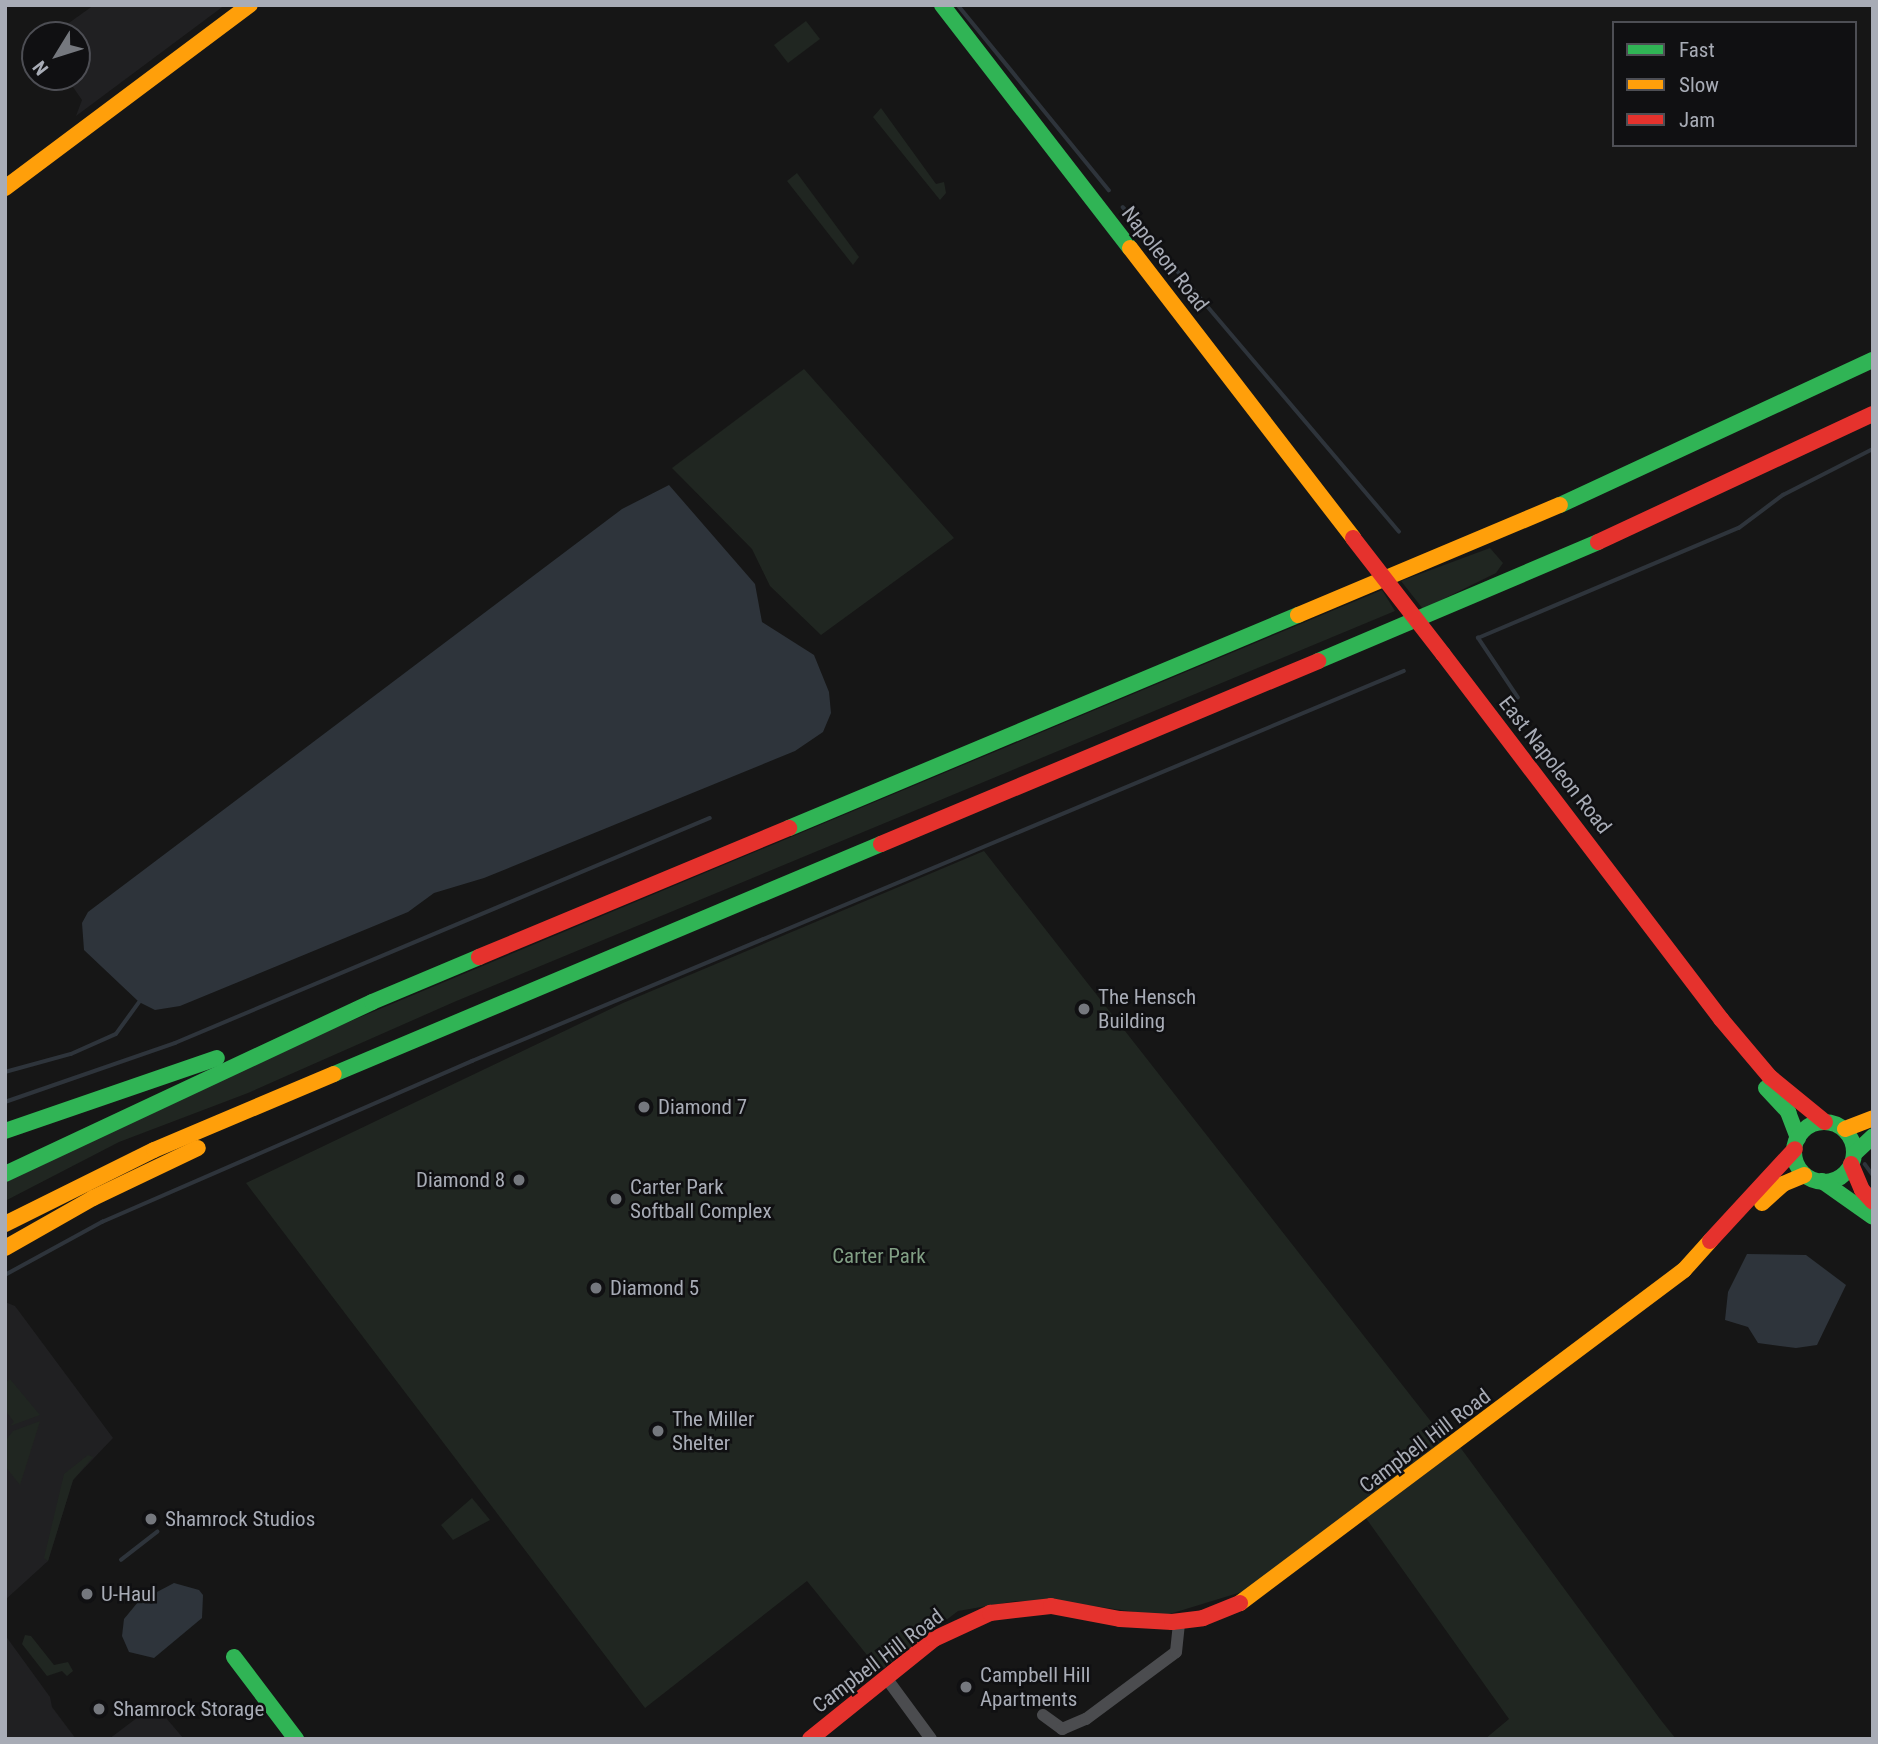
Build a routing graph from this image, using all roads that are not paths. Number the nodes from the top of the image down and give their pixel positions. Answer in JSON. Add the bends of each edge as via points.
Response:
{"nodes":[{"id":1,"x":250,"y":5,"type":"edge"},
{"id":2,"x":942,"y":5,"type":"edge"},
{"id":3,"x":5,"y":188,"type":"edge"},
{"id":4,"x":1873,"y":360,"type":"edge"},
{"id":5,"x":1873,"y":414,"type":"edge"},
{"id":6,"x":1353,"y":538,"type":"joint"},
{"id":7,"x":372,"y":1002,"type":"junction"},
{"id":8,"x":1721,"y":1019,"type":"junction"},
{"id":9,"x":388,"y":1051,"type":"junction"},
{"id":10,"x":1873,"y":1118,"type":"edge"},
{"id":11,"x":1825,"y":1122,"type":"junction"},
{"id":12,"x":1845,"y":1129,"type":"junction"},
{"id":13,"x":5,"y":1131,"type":"edge"},
{"id":14,"x":1873,"y":1136,"type":"edge"},
{"id":15,"x":1796,"y":1144,"type":"junction"},
{"id":16,"x":1853,"y":1159,"type":"junction"},
{"id":17,"x":5,"y":1174,"type":"edge"},
{"id":18,"x":1804,"y":1175,"type":"junction"},
{"id":19,"x":1822,"y":1181,"type":"junction"},
{"id":20,"x":1873,"y":1202,"type":"edge"},
{"id":21,"x":1873,"y":1217,"type":"edge"},
{"id":22,"x":5,"y":1224,"type":"edge"},
{"id":23,"x":5,"y":1248,"type":"edge"},
{"id":24,"x":1684,"y":1270,"type":"junction"},
{"id":25,"x":1179,"y":1622,"type":"junction"},
{"id":26,"x":234,"y":1657,"type":"dead end"},
{"id":27,"x":887,"y":1679,"type":"junction"},
{"id":28,"x":1043,"y":1715,"type":"dead end"},
{"id":29,"x":296,"y":1739,"type":"edge"},
{"id":30,"x":810,"y":1739,"type":"edge"},
{"id":31,"x":931,"y":1739,"type":"edge"}],
"edges":[{"from":1,"to":3,"type":"main road"},
{"from":2,"to":6,"type":"main road","name":"Napoleon Road"},
{"from":4,"to":7,"type":"main road","via":[[1580,497]]},
{"from":5,"to":9,"type":"main road","via":[[1583,550]]},
{"from":6,"to":8,"type":"main road","name":"East Napoleon Road","bridge":true},
{"from":7,"to":13,"type":"main road"},
{"from":7,"to":17,"type":"main road"},
{"from":8,"to":11,"type":"main road","name":"East Napoleon Road","via":[[1770,1077]]},
{"from":8,"to":15,"type":"main road","name":"East Napoleon Road","via":[[1743,1060],[1788,1112]]},
{"from":9,"to":22,"type":"main road","via":[[154,1150]]},
{"from":9,"to":23,"type":"main road","via":[[286,1107],[93,1198]]},
{"from":10,"to":12,"type":"main road"},
{"from":11,"to":12,"type":"main road"},
{"from":11,"to":15,"type":"main road","via":[[1807,1129]]},
{"from":12,"to":16,"type":"main road","via":[[1853,1141]]},
{"from":14,"to":16,"type":"main road"},
{"from":15,"to":18,"type":"main road","via":[[1796,1164]]},
{"from":15,"to":24,"type":"main road","name":"Campbell Hill Road"},
{"from":16,"to":19,"type":"main road","via":[[1839,1177]]},
{"from":16,"to":20,"type":"main road","via":[[1862,1190]]},
{"from":18,"to":19,"type":"main road"},
{"from":18,"to":24,"type":"main road","name":"Campbell Hill Road","via":[[1775,1190],[1700,1263]]},
{"from":19,"to":21,"type":"main road"},
{"from":24,"to":25,"type":"main road","name":"Campbell Hill Road","via":[[1260,1590],[1219,1613]]},
{"from":25,"to":27,"type":"main road","name":"Campbell Hill Road","via":[[1144,1622],[1051,1606],[1005,1609],[934,1640]]},
{"from":25,"to":28,"type":"street","via":[[1176,1652],[1086,1719],[1062,1729]]},
{"from":26,"to":29,"type":"main road"},
{"from":27,"to":30,"type":"main road","name":"Campbell Hill Road"},
{"from":27,"to":31,"type":"street"}]}
